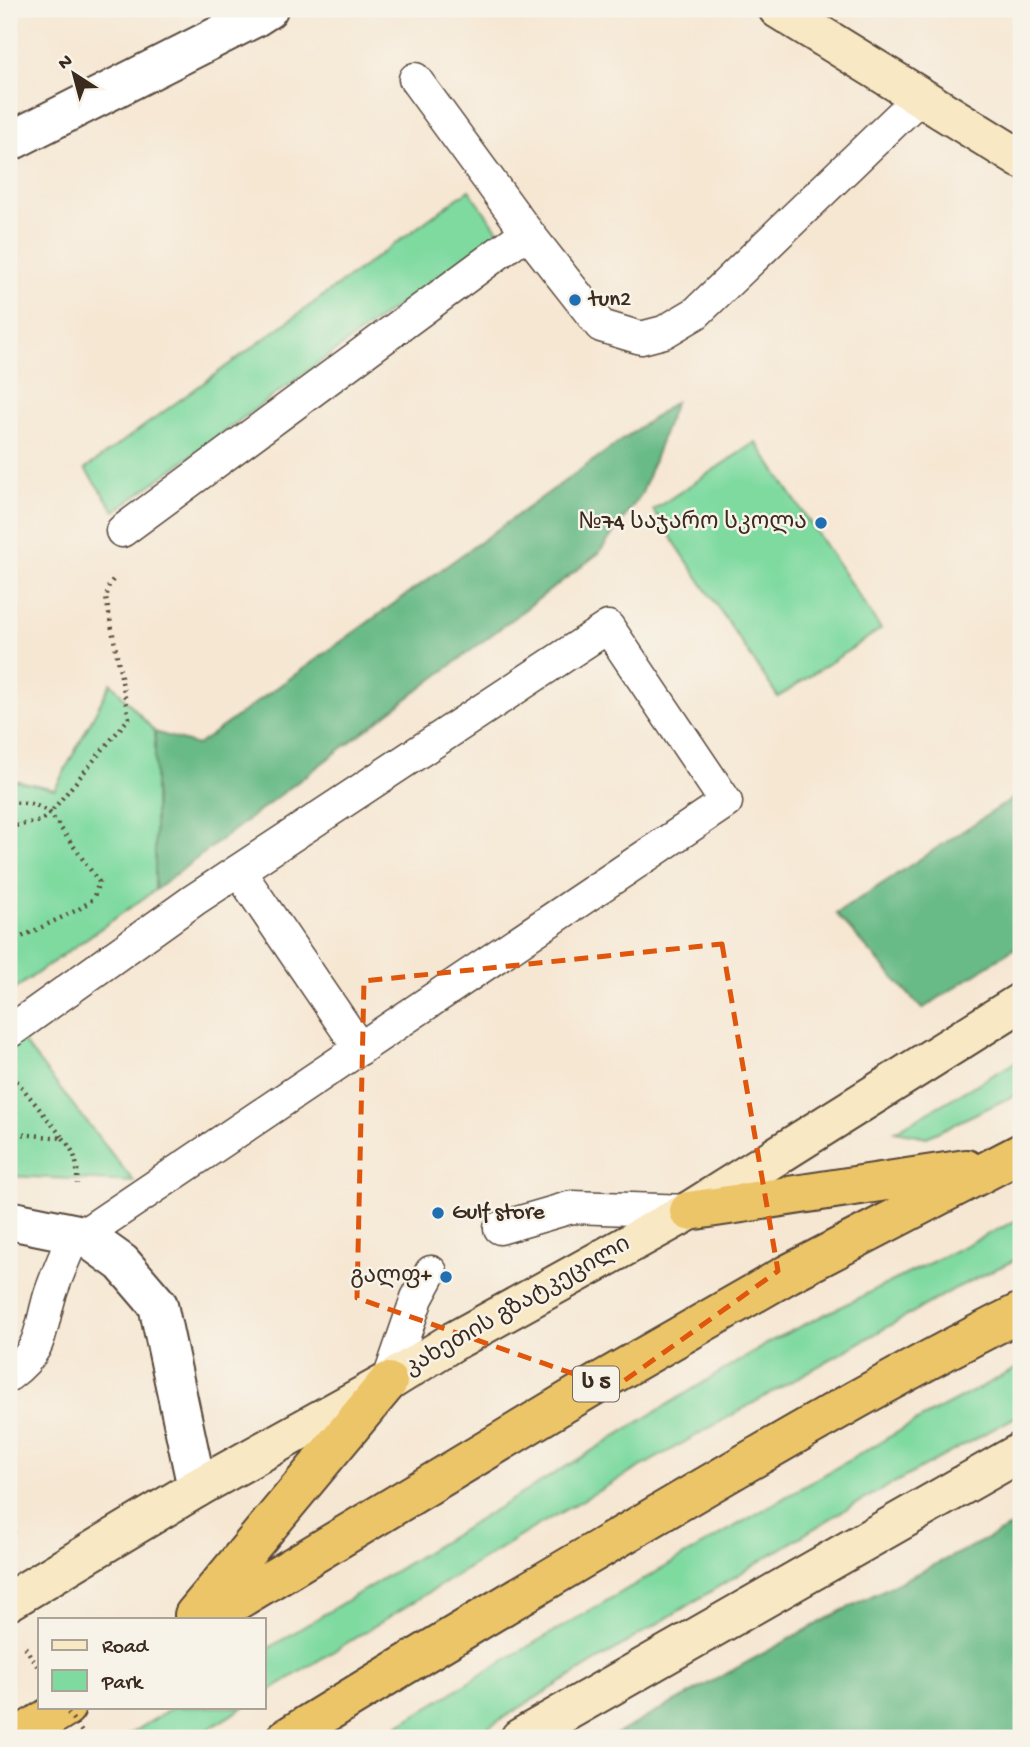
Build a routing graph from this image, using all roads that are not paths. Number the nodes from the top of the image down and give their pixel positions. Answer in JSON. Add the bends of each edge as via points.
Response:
{"nodes":[{"id":1,"x":268,"y":9,"type":"edge"},
{"id":2,"x":778,"y":9,"type":"edge"},
{"id":3,"x":415,"y":79,"type":"dead end"},
{"id":4,"x":919,"y":98,"type":"junction"},
{"id":5,"x":9,"y":142,"type":"edge"},
{"id":6,"x":1021,"y":159,"type":"edge"},
{"id":7,"x":527,"y":232,"type":"junction"},
{"id":8,"x":122,"y":531,"type":"road end"},
{"id":9,"x":239,"y":871,"type":"junction"},
{"id":10,"x":1021,"y":1002,"type":"edge"},
{"id":11,"x":9,"y":1032,"type":"edge"},
{"id":12,"x":360,"y":1049,"type":"junction"},
{"id":13,"x":1008,"y":1159,"type":"edge"},
{"id":14,"x":689,"y":1211,"type":"junction"},
{"id":15,"x":9,"y":1220,"type":"edge"},
{"id":16,"x":500,"y":1227,"type":"dead end"},
{"id":17,"x":79,"y":1234,"type":"junction"},
{"id":18,"x":430,"y":1272,"type":"dead end"},
{"id":19,"x":1021,"y":1312,"type":"edge"},
{"id":20,"x":9,"y":1375,"type":"edge"},
{"id":21,"x":388,"y":1382,"type":"junction"},
{"id":22,"x":1021,"y":1452,"type":"edge"},
{"id":23,"x":197,"y":1488,"type":"junction"},
{"id":24,"x":9,"y":1601,"type":"edge"},
{"id":25,"x":191,"y":1618,"type":"edge"},
{"id":26,"x":208,"y":1618,"type":"edge"},
{"id":27,"x":63,"y":1708,"type":"edge"},
{"id":28,"x":16,"y":1738,"type":"edge"},
{"id":29,"x":286,"y":1738,"type":"edge"},
{"id":30,"x":520,"y":1738,"type":"edge"}],
"edges":[{"from":1,"to":5,"type":"street"},
{"from":2,"to":4,"type":"street"},
{"from":3,"to":7,"type":"lane"},
{"from":4,"to":6,"type":"street"},
{"from":4,"to":7,"type":"lane","via":[[696,313],[664,332],[640,338],[601,326]]},
{"from":7,"to":8,"type":"lane"},
{"from":9,"to":11,"type":"lane"},
{"from":9,"to":12,"type":"lane"},
{"from":9,"to":12,"type":"lane","via":[[608,627],[726,802]]},
{"from":10,"to":14,"type":"street","name":"კახეთის გზატკეცილი"},
{"from":12,"to":17,"type":"lane"},
{"from":13,"to":14,"type":"highway"},
{"from":13,"to":26,"type":"highway","number":"ს 5","via":[[788,1274],[603,1380]]},
{"from":14,"to":16,"type":"lane","via":[[572,1207]]},
{"from":14,"to":21,"type":"street","name":"კახეთის გზატკეცილი"},
{"from":15,"to":17,"type":"street"},
{"from":17,"to":20,"type":"lane","via":[[50,1295],[38,1342],[25,1363]]},
{"from":17,"to":23,"type":"street","via":[[122,1263],[158,1305]]},
{"from":18,"to":21,"type":"lane"},
{"from":19,"to":29,"type":"highway","via":[[736,1468]]},
{"from":21,"to":23,"type":"street","name":"კახეთის გზატკეცილი"},
{"from":21,"to":25,"type":"highway"},
{"from":22,"to":30,"type":"street"},
{"from":23,"to":24,"type":"street","name":"კახეთის გზატკეცილი"},
{"from":27,"to":28,"type":"highway"}]}
